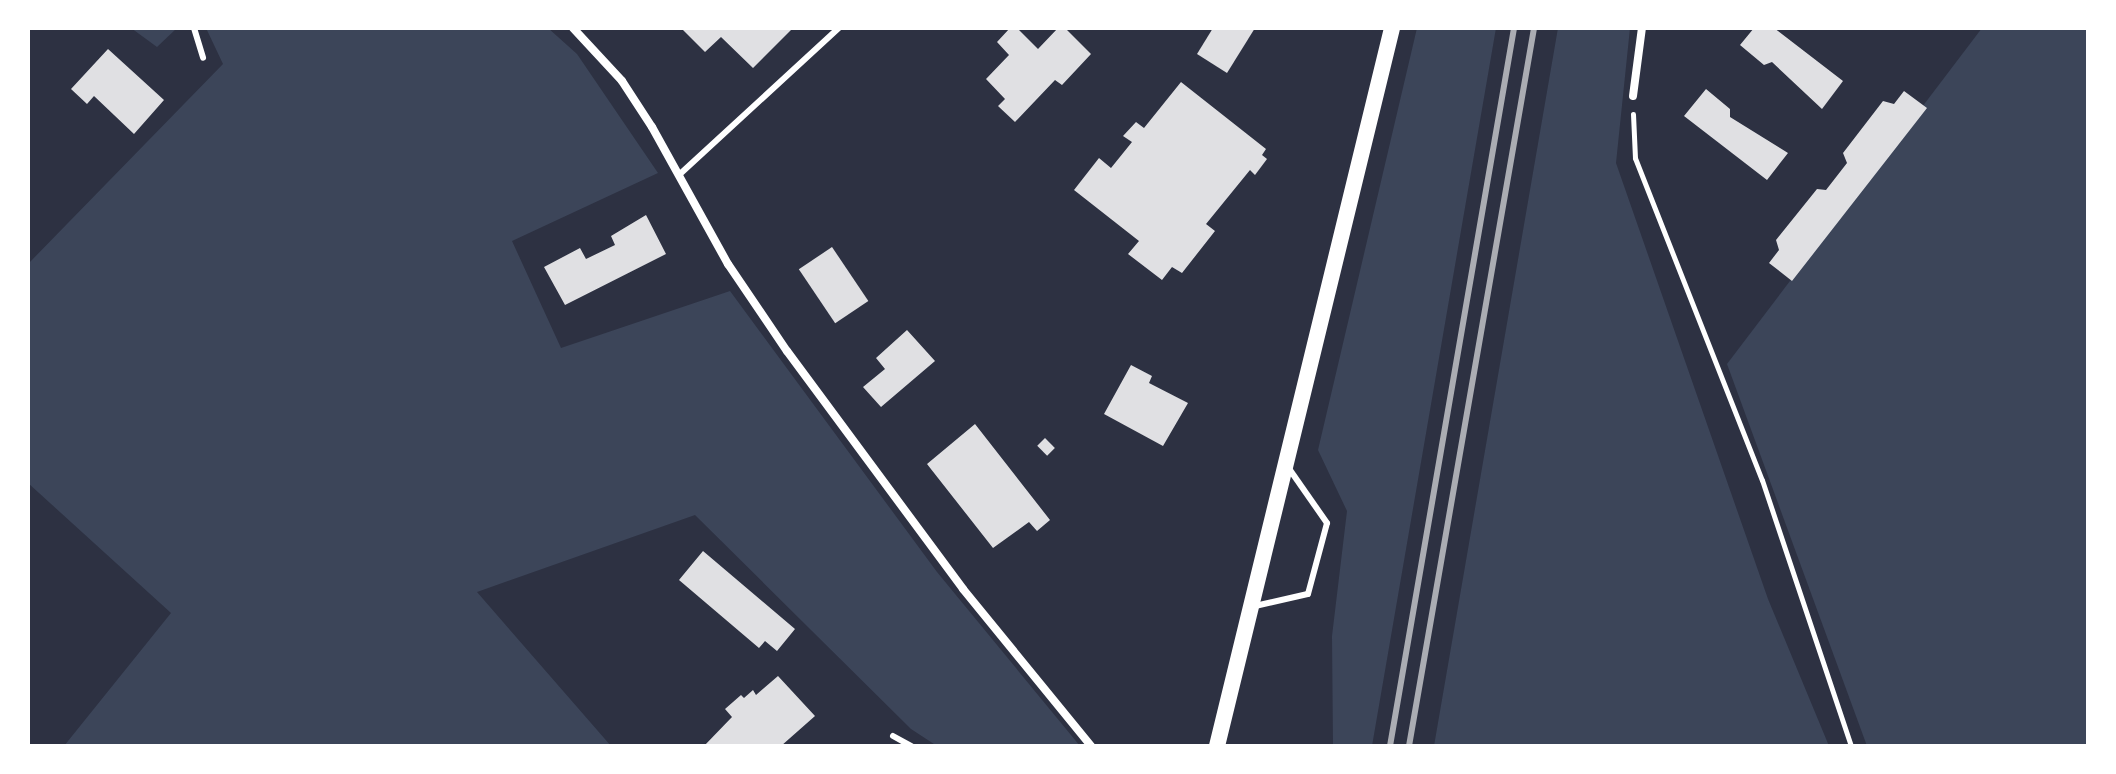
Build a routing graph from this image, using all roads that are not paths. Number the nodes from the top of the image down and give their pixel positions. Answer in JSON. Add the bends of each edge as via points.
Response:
{"nodes":[{"id":1,"x":194,"y":28,"type":"edge"},
{"id":2,"x":573,"y":28,"type":"edge"},
{"id":3,"x":839,"y":28,"type":"edge"},
{"id":4,"x":1392,"y":28,"type":"edge"},
{"id":5,"x":1642,"y":28,"type":"edge"},
{"id":6,"x":203,"y":58,"type":"dead end"},
{"id":7,"x":1633,"y":96,"type":"road end"},
{"id":8,"x":680,"y":174,"type":"junction"},
{"id":9,"x":1286,"y":465,"type":"junction"},
{"id":10,"x":1252,"y":606,"type":"junction"},
{"id":11,"x":893,"y":736,"type":"dead end"},
{"id":12,"x":911,"y":746,"type":"edge"},
{"id":13,"x":1091,"y":746,"type":"edge"},
{"id":14,"x":1217,"y":746,"type":"edge"}],
"edges":[{"from":1,"to":6,"type":"lane"},
{"from":2,"to":8,"type":"street","via":[[622,81]]},
{"from":3,"to":8,"type":"lane"},
{"from":4,"to":9,"type":"main road"},
{"from":5,"to":7,"type":"street"},
{"from":8,"to":13,"type":"street","via":[[728,264],[787,351],[963,589]]},
{"from":9,"to":10,"type":"main road"},
{"from":9,"to":10,"type":"lane","via":[[1327,523],[1308,594]]},
{"from":10,"to":14,"type":"main road"},
{"from":11,"to":12,"type":"lane"}]}
